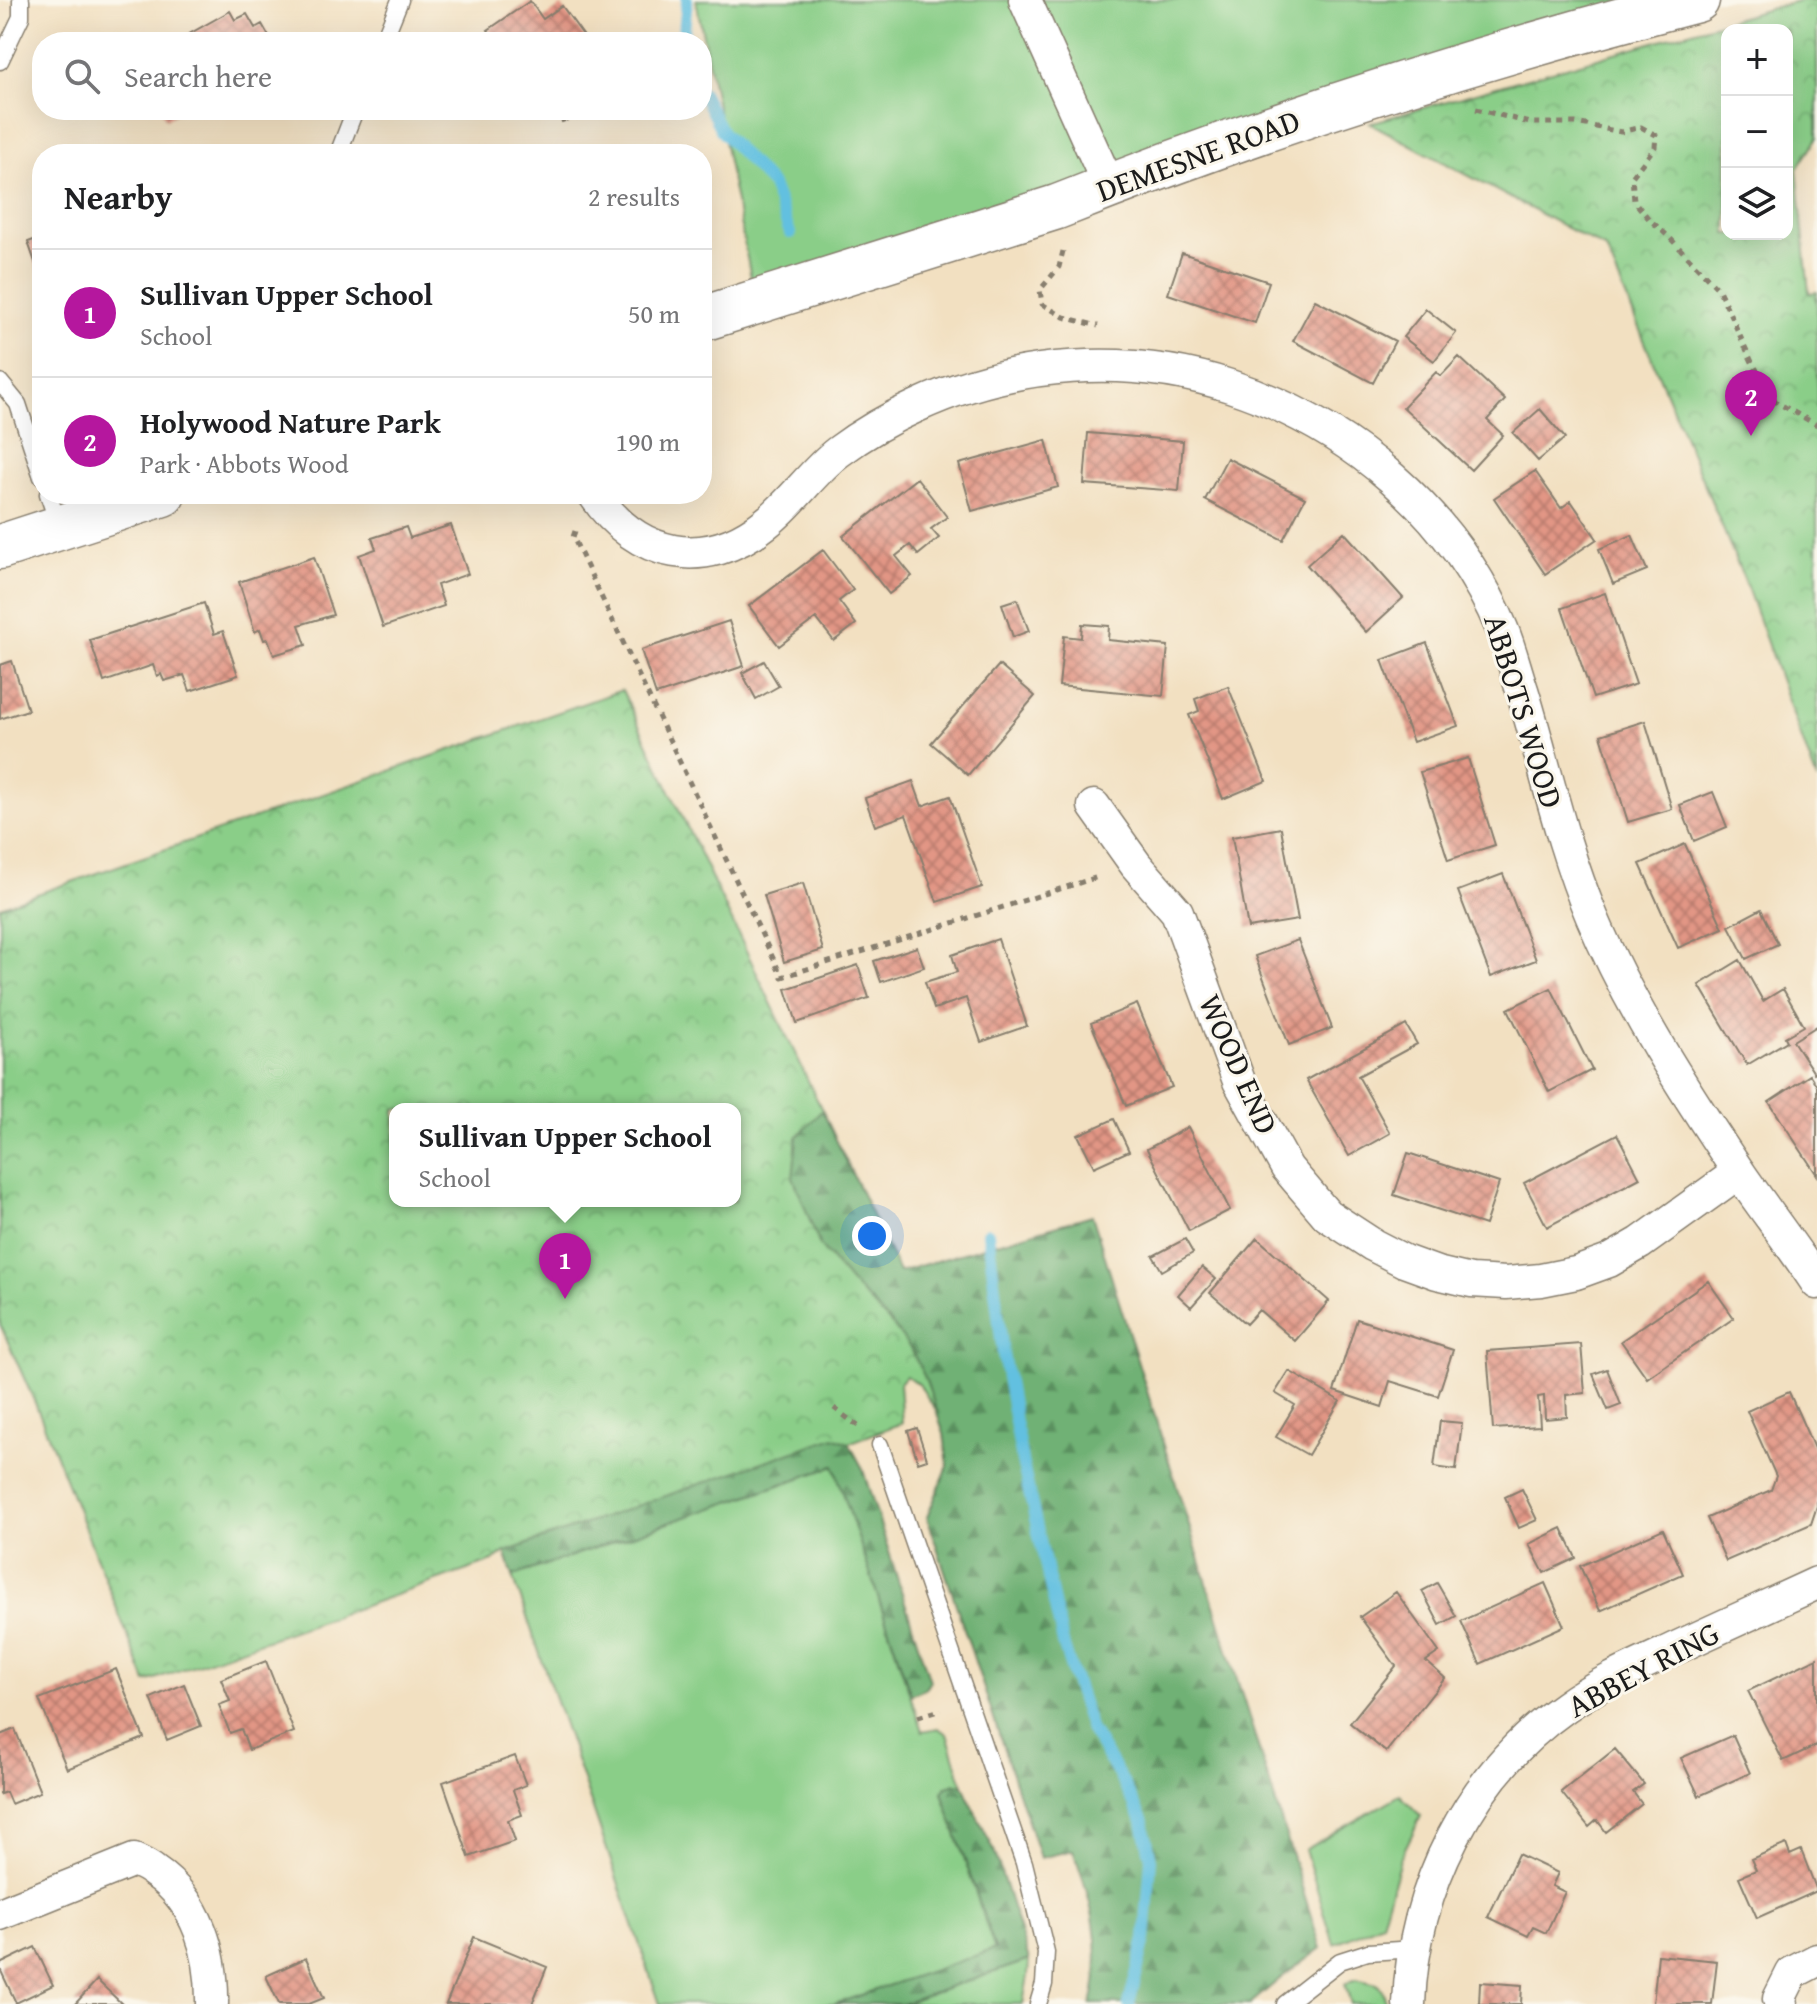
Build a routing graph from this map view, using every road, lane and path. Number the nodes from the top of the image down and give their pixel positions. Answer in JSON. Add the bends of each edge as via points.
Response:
{"nodes":[{"id":1,"x":21,"y":0,"type":"edge"},
{"id":2,"x":400,"y":0,"type":"edge"},
{"id":3,"x":1025,"y":0,"type":"edge"},
{"id":4,"x":1697,"y":0,"type":"edge"},
{"id":5,"x":387,"y":32,"type":"edge"},
{"id":6,"x":0,"y":61,"type":"edge"},
{"id":7,"x":1441,"y":73,"type":"junction"},
{"id":8,"x":351,"y":120,"type":"edge"},
{"id":9,"x":342,"y":144,"type":"edge"},
{"id":10,"x":1109,"y":186,"type":"junction"},
{"id":11,"x":1057,"y":207,"type":"junction"},
{"id":12,"x":712,"y":316,"type":"edge"},
{"id":13,"x":1106,"y":366,"type":"junction"},
{"id":14,"x":0,"y":382,"type":"edge"},
{"id":15,"x":1817,"y":422,"type":"edge"},
{"id":16,"x":32,"y":447,"type":"edge"},
{"id":17,"x":99,"y":504,"type":"edge"},
{"id":18,"x":589,"y":504,"type":"edge"},
{"id":19,"x":600,"y":504,"type":"edge"},
{"id":20,"x":54,"y":511,"type":"edge"},
{"id":21,"x":0,"y":547,"type":"edge"},
{"id":22,"x":1094,"y":806,"type":"dead end"},
{"id":23,"x":1136,"y":865,"type":"junction"},
{"id":24,"x":1739,"y":1172,"type":"junction"},
{"id":25,"x":1817,"y":1283,"type":"edge"},
{"id":26,"x":880,"y":1445,"type":"dead end"},
{"id":27,"x":1817,"y":1583,"type":"edge"},
{"id":28,"x":0,"y":1914,"type":"edge"},
{"id":29,"x":1415,"y":1949,"type":"junction"},
{"id":30,"x":1817,"y":1960,"type":"edge"},
{"id":31,"x":212,"y":2004,"type":"edge"},
{"id":32,"x":1038,"y":2004,"type":"edge"},
{"id":33,"x":1285,"y":2004,"type":"edge"},
{"id":34,"x":1409,"y":2004,"type":"edge"},
{"id":35,"x":1781,"y":2004,"type":"edge"}],
"edges":[{"from":1,"to":6,"type":"lane","via":[[21,17]]},
{"from":2,"to":5,"type":"lane"},
{"from":3,"to":10,"type":"street"},
{"from":4,"to":7,"type":"street","name":"DEMESNE ROAD"},
{"from":7,"to":10,"type":"street","name":"DEMESNE ROAD","via":[[1354,98]]},
{"from":7,"to":15,"type":"path","via":[[1448,101],[1530,123],[1576,123],[1621,132],[1641,127],[1656,135],[1655,147],[1632,177],[1634,201],[1719,290],[1776,402]]},
{"from":8,"to":9,"type":"lane"},
{"from":10,"to":11,"type":"street","name":"DEMESNE ROAD"},
{"from":11,"to":12,"type":"street","name":"DEMESNE ROAD"},
{"from":11,"to":13,"type":"path","via":[[1067,231],[1059,267],[1040,290],[1042,304],[1064,317],[1098,326]]},
{"from":13,"to":19,"type":"street","name":"ABBOTS WOOD","via":[[1010,375],[918,405],[835,454],[767,522],[736,543],[714,550],[668,550],[646,542],[625,530]]},
{"from":13,"to":24,"type":"street","name":"ABBOTS WOOD","via":[[1178,373],[1225,385],[1315,422],[1393,478],[1458,550],[1504,632],[1562,835],[1591,916],[1641,1019]]},
{"from":14,"to":16,"type":"lane","via":[[18,404]]},
{"from":17,"to":20,"type":"street"},
{"from":18,"to":23,"type":"path","via":[[573,537],[782,977]]},
{"from":20,"to":21,"type":"street"},
{"from":22,"to":23,"type":"street","name":"WOOD END"},
{"from":23,"to":24,"type":"street","name":"WOOD END","via":[[1177,912],[1239,1081],[1287,1168],[1327,1215],[1404,1261],[1471,1281],[1541,1280],[1576,1273],[1640,1243]]},
{"from":24,"to":25,"type":"street","name":"ABBOTS WOOD"},
{"from":26,"to":32,"type":"lane","via":[[1024,1863],[1046,1952]]},
{"from":27,"to":29,"type":"street","name":"ABBEY RING","via":[[1601,1684],[1531,1735],[1500,1766],[1453,1835],[1424,1909]]},
{"from":28,"to":31,"type":"street","via":[[134,1860],[157,1872],[192,1913],[209,1959]]},
{"from":29,"to":33,"type":"lane","via":[[1368,1952],[1340,1961]]},
{"from":29,"to":34,"type":"street","name":"ABBEY RING"},
{"from":30,"to":35,"type":"street","via":[[1792,1973]]}]}
